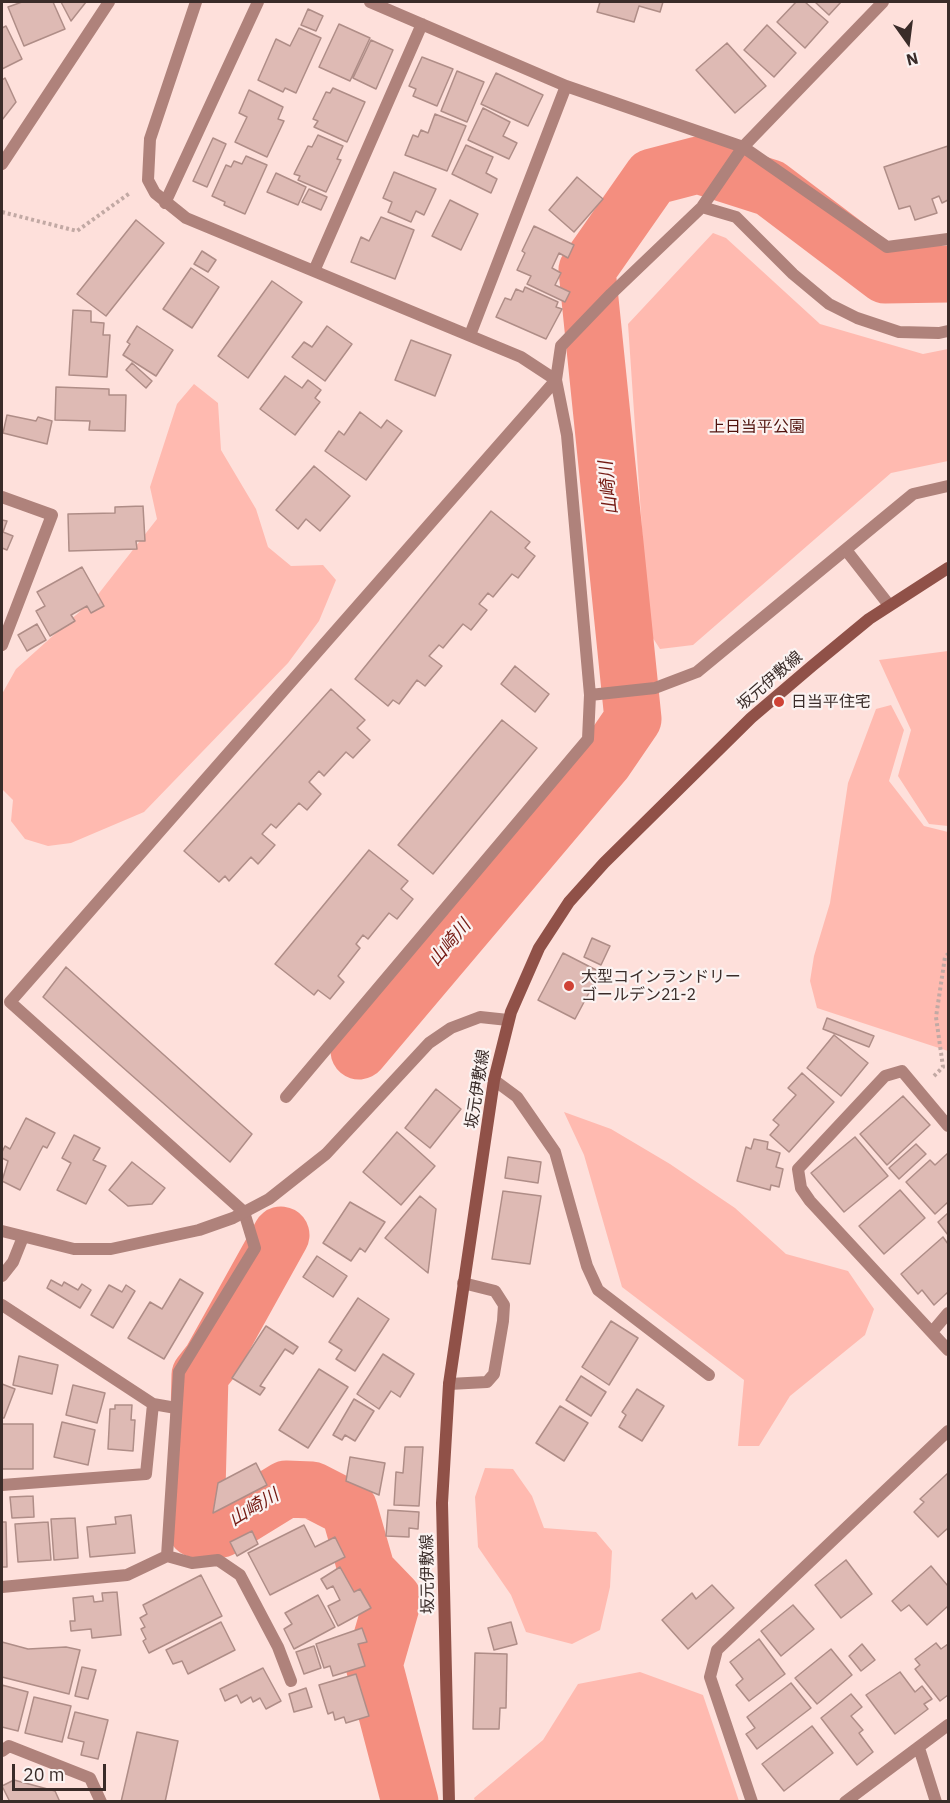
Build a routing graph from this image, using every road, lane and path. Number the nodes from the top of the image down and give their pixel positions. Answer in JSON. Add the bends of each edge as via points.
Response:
{"nodes":[{"id":1,"x":109,"y":2,"type":"edge"},
{"id":2,"x":196,"y":2,"type":"edge"},
{"id":3,"x":258,"y":2,"type":"edge"},
{"id":4,"x":370,"y":2,"type":"edge"},
{"id":5,"x":883,"y":2,"type":"edge"},
{"id":6,"x":422,"y":24,"type":"junction"},
{"id":7,"x":566,"y":86,"type":"junction"},
{"id":8,"x":743,"y":147,"type":"junction"},
{"id":9,"x":2,"y":164,"type":"edge"},
{"id":10,"x":148,"y":180,"type":"junction"},
{"id":11,"x":165,"y":203,"type":"junction"},
{"id":12,"x":702,"y":207,"type":"junction"},
{"id":13,"x":2,"y":212,"type":"edge"},
{"id":14,"x":948,"y":239,"type":"edge"},
{"id":15,"x":314,"y":271,"type":"junction"},
{"id":16,"x":948,"y":331,"type":"edge"},
{"id":17,"x":470,"y":335,"type":"junction"},
{"id":18,"x":556,"y":380,"type":"junction"},
{"id":19,"x":948,"y":486,"type":"edge"},
{"id":20,"x":2,"y":497,"type":"edge"},
{"id":21,"x":846,"y":550,"type":"junction"},
{"id":22,"x":948,"y":568,"type":"edge"},
{"id":23,"x":889,"y":605,"type":"junction"},
{"id":24,"x":2,"y":645,"type":"edge"},
{"id":25,"x":590,"y":695,"type":"junction"},
{"id":26,"x":948,"y":954,"type":"edge"},
{"id":27,"x":508,"y":1020,"type":"junction"},
{"id":28,"x":494,"y":1080,"type":"junction"},
{"id":29,"x":918,"y":1091,"type":"junction"},
{"id":30,"x":286,"y":1097,"type":"dead end"},
{"id":31,"x":948,"y":1126,"type":"edge"},
{"id":32,"x":244,"y":1212,"type":"junction"},
{"id":33,"x":2,"y":1231,"type":"edge"},
{"id":34,"x":23,"y":1238,"type":"junction"},
{"id":35,"x":2,"y":1276,"type":"edge"},
{"id":36,"x":463,"y":1283,"type":"junction"},
{"id":37,"x":2,"y":1305,"type":"edge"},
{"id":38,"x":948,"y":1313,"type":"edge"},
{"id":39,"x":932,"y":1332,"type":"junction"},
{"id":40,"x":948,"y":1350,"type":"edge"},
{"id":41,"x":709,"y":1375,"type":"dead end"},
{"id":42,"x":448,"y":1384,"type":"junction"},
{"id":43,"x":153,"y":1404,"type":"junction"},
{"id":44,"x":176,"y":1408,"type":"junction"},
{"id":45,"x":948,"y":1431,"type":"edge"},
{"id":46,"x":2,"y":1485,"type":"edge"},
{"id":47,"x":168,"y":1556,"type":"junction"},
{"id":48,"x":2,"y":1587,"type":"edge"},
{"id":49,"x":291,"y":1681,"type":"dead end"},
{"id":50,"x":948,"y":1725,"type":"edge"},
{"id":51,"x":919,"y":1748,"type":"junction"},
{"id":52,"x":2,"y":1751,"type":"edge"},
{"id":53,"x":101,"y":1802,"type":"edge"},
{"id":54,"x":449,"y":1802,"type":"edge"},
{"id":55,"x":752,"y":1802,"type":"edge"},
{"id":56,"x":845,"y":1802,"type":"edge"},
{"id":57,"x":936,"y":1802,"type":"edge"}],
"edges":[{"from":1,"to":9,"type":"street"},
{"from":2,"to":10,"type":"street","via":[[150,139]]},
{"from":3,"to":11,"type":"street"},
{"from":4,"to":6,"type":"street"},
{"from":5,"to":8,"type":"street"},
{"from":6,"to":7,"type":"street"},
{"from":6,"to":15,"type":"street"},
{"from":7,"to":8,"type":"street"},
{"from":7,"to":17,"type":"street"},
{"from":8,"to":12,"type":"street"},
{"from":8,"to":14,"type":"street","via":[[886,247]]},
{"from":10,"to":11,"type":"street"},
{"from":10,"to":13,"type":"path","via":[[77,231]]},
{"from":11,"to":15,"type":"street","via":[[186,218]]},
{"from":12,"to":16,"type":"street","via":[[736,217],[829,304],[899,332]]},
{"from":12,"to":18,"type":"street","via":[[561,346]]},
{"from":15,"to":17,"type":"street"},
{"from":17,"to":18,"type":"street","via":[[521,357]]},
{"from":18,"to":25,"type":"street","via":[[567,435]]},
{"from":18,"to":32,"type":"street","via":[[10,1002]]},
{"from":19,"to":21,"type":"street","via":[[913,494]]},
{"from":20,"to":24,"type":"street","via":[[52,515]]},
{"from":21,"to":23,"type":"street"},
{"from":21,"to":25,"type":"street","via":[[697,672],[655,688]]},
{"from":22,"to":23,"type":"main road","name":"坂元伊敷線"},
{"from":23,"to":27,"type":"main road","name":"坂元伊敷線","via":[[751,718],[604,863],[569,902],[539,948]]},
{"from":25,"to":30,"type":"street","via":[[588,739]]},
{"from":26,"to":29,"type":"path","via":[[936,1017],[943,1067]]},
{"from":27,"to":28,"type":"main road","name":"坂元伊敷線"},
{"from":27,"to":32,"type":"street","via":[[480,1017],[429,1043],[326,1154],[269,1199]]},
{"from":28,"to":36,"type":"main road","name":"坂元伊敷線"},
{"from":28,"to":41,"type":"street","via":[[517,1097],[555,1152],[587,1266],[598,1290]]},
{"from":29,"to":31,"type":"street"},
{"from":29,"to":39,"type":"street","via":[[902,1071],[885,1076],[798,1169],[801,1188],[810,1200]]},
{"from":32,"to":34,"type":"street","via":[[199,1230],[111,1249],[74,1249]]},
{"from":32,"to":44,"type":"street","via":[[255,1248],[179,1372]]},
{"from":33,"to":34,"type":"street"},
{"from":34,"to":35,"type":"street"},
{"from":36,"to":42,"type":"main road","name":"坂元伊敷線"},
{"from":36,"to":42,"type":"street","via":[[495,1291],[504,1305],[503,1321],[494,1374],[487,1382]]},
{"from":37,"to":43,"type":"street"},
{"from":38,"to":39,"type":"street"},
{"from":39,"to":40,"type":"street"},
{"from":42,"to":54,"type":"main road","name":"坂元伊敷線","via":[[442,1503]]},
{"from":43,"to":44,"type":"street"},
{"from":43,"to":46,"type":"street","via":[[146,1474]]},
{"from":44,"to":47,"type":"street"},
{"from":45,"to":55,"type":"street","via":[[717,1650],[710,1677]]},
{"from":47,"to":48,"type":"street","via":[[127,1575]]},
{"from":47,"to":49,"type":"street","via":[[192,1563],[218,1560],[240,1575],[278,1647]]},
{"from":50,"to":51,"type":"street"},
{"from":51,"to":56,"type":"street"},
{"from":51,"to":57,"type":"street"},
{"from":52,"to":53,"type":"street","via":[[9,1746],[90,1778]]}]}
